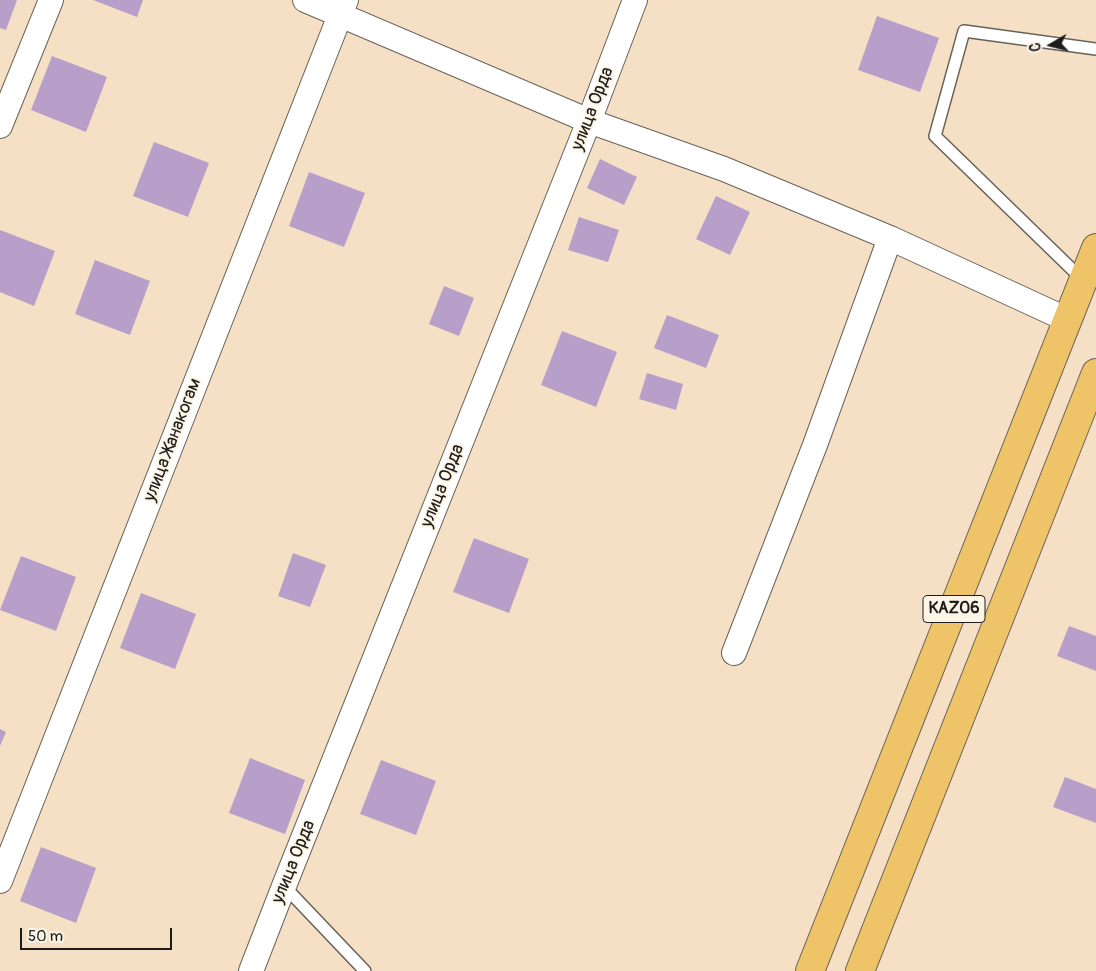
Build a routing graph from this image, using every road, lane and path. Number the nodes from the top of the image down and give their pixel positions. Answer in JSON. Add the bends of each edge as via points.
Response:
{"nodes":[{"id":1,"x":51,"y":0,"type":"edge"},
{"id":2,"x":305,"y":0,"type":"edge"},
{"id":3,"x":635,"y":0,"type":"edge"},
{"id":4,"x":344,"y":7,"type":"edge"},
{"id":5,"x":1096,"y":49,"type":"edge"},
{"id":6,"x":588,"y":121,"type":"junction"},
{"id":7,"x":0,"y":126,"type":"edge"},
{"id":8,"x":890,"y":238,"type":"junction"},
{"id":9,"x":1096,"y":248,"type":"edge"},
{"id":10,"x":1084,"y":280,"type":"junction"},
{"id":11,"x":1068,"y":320,"type":"junction"},
{"id":12,"x":1096,"y":373,"type":"edge"},
{"id":13,"x":734,"y":653,"type":"dead end"},
{"id":14,"x":0,"y":881,"type":"edge"},
{"id":15,"x":284,"y":886,"type":"junction"},
{"id":16,"x":252,"y":971,"type":"edge"},
{"id":17,"x":365,"y":971,"type":"edge"},
{"id":18,"x":810,"y":971,"type":"edge"},
{"id":19,"x":860,"y":971,"type":"edge"}],
"edges":[{"from":1,"to":7,"type":"street"},
{"from":2,"to":4,"type":"street"},
{"from":3,"to":6,"type":"street","name":"улица Орда"},
{"from":4,"to":6,"type":"street"},
{"from":4,"to":14,"type":"street","name":"улица Жанакогам"},
{"from":5,"to":10,"type":"lane","via":[[964,32],[935,136]]},
{"from":6,"to":8,"type":"street","via":[[724,169]]},
{"from":6,"to":15,"type":"street","name":"улица Орда"},
{"from":8,"to":11,"type":"street"},
{"from":8,"to":13,"type":"street"},
{"from":9,"to":10,"type":"highway","number":"KАZ06"},
{"from":10,"to":11,"type":"highway","number":"KАZ06"},
{"from":11,"to":18,"type":"highway","number":"KАZ06"},
{"from":12,"to":19,"type":"highway","number":"KАZ06"},
{"from":15,"to":16,"type":"street","name":"улица Орда"},
{"from":15,"to":17,"type":"lane"}]}
